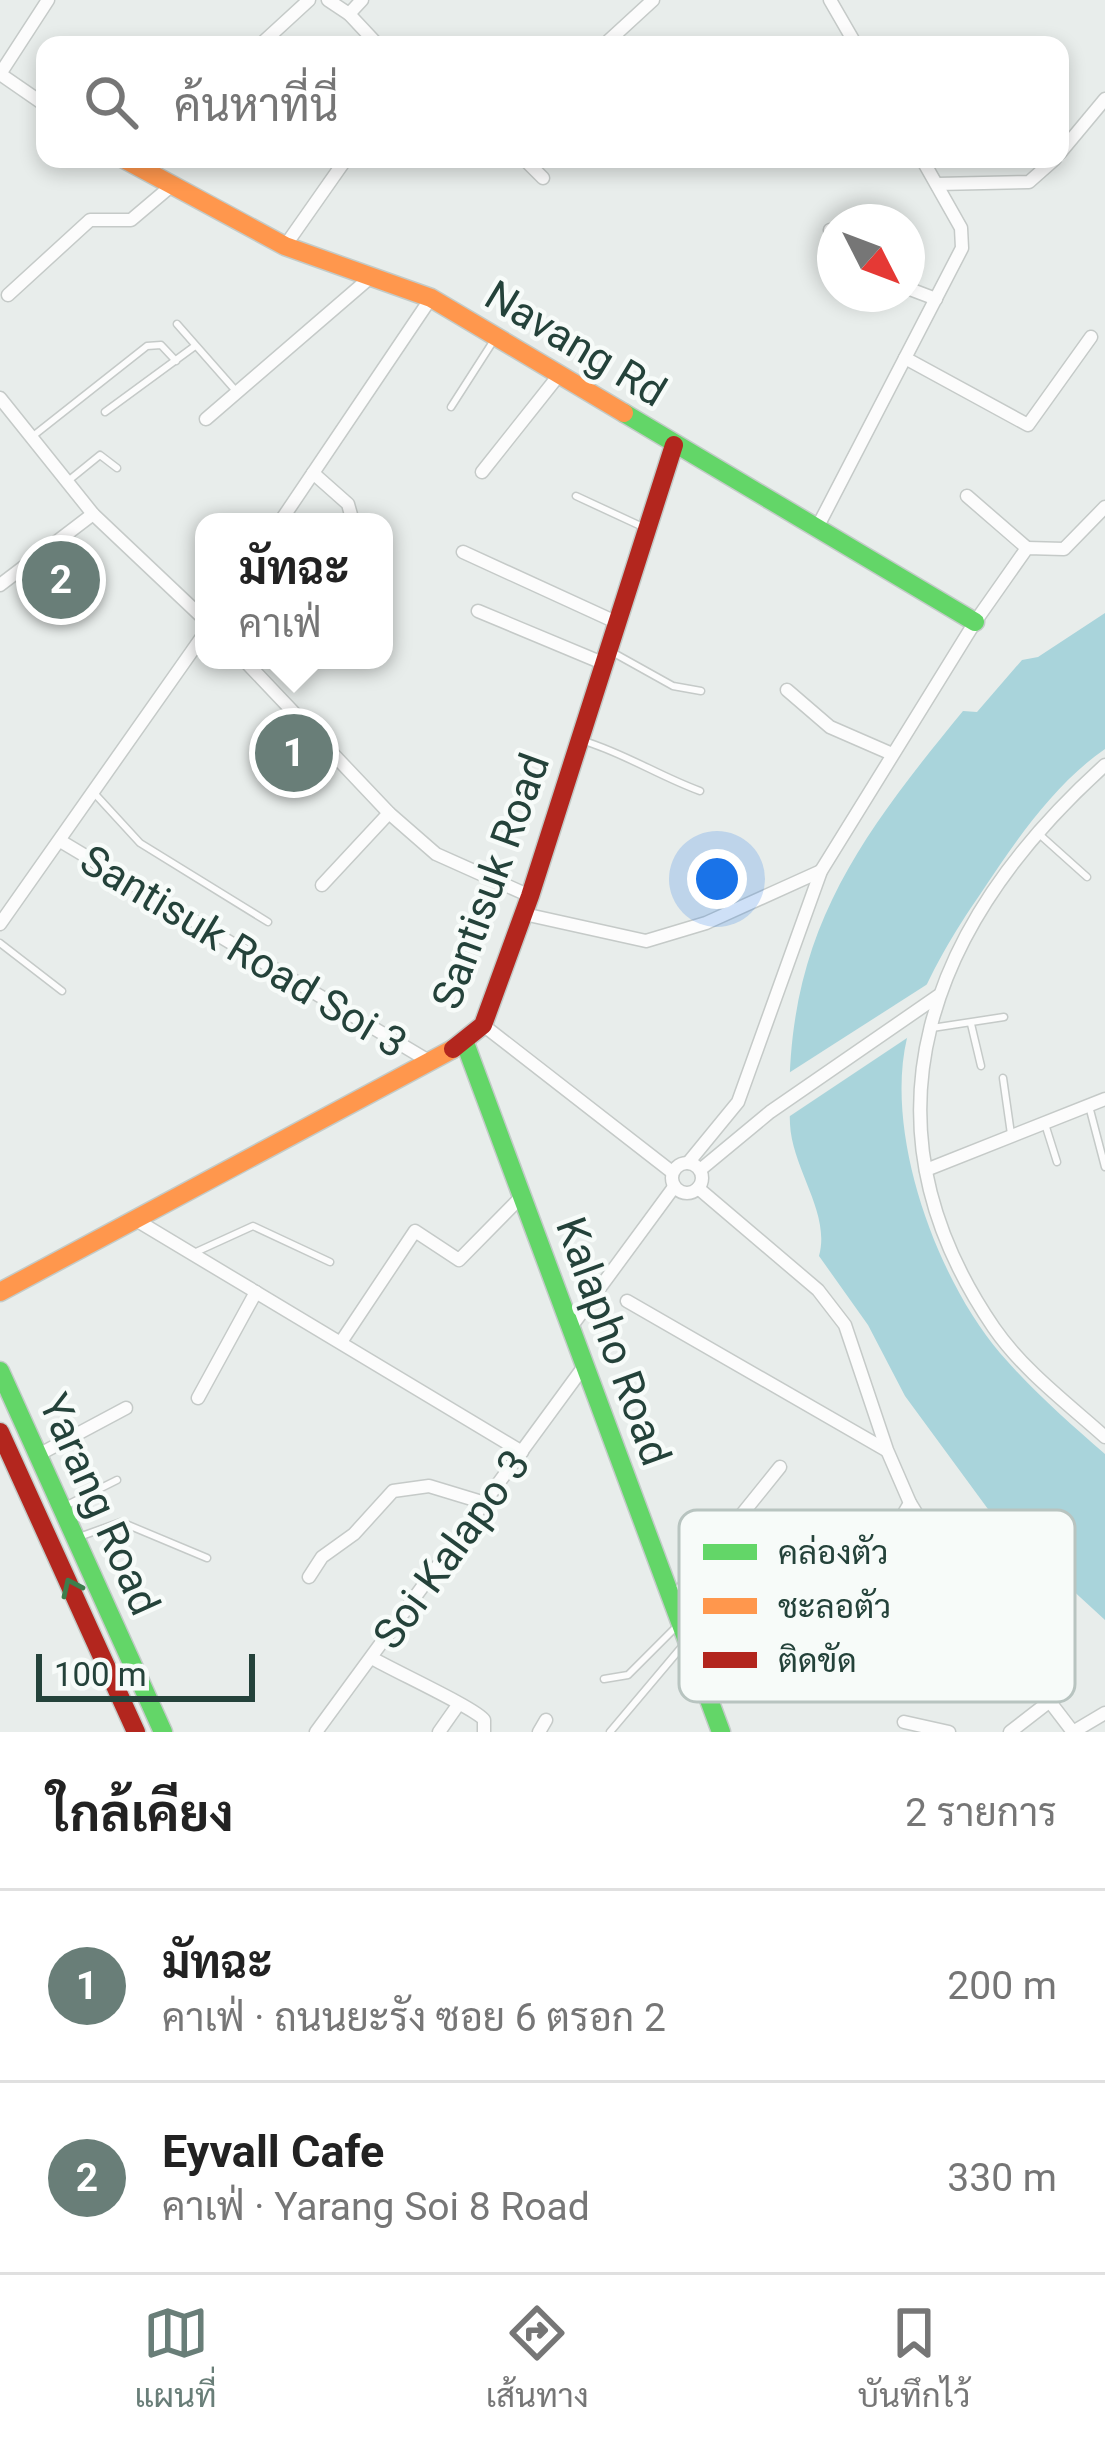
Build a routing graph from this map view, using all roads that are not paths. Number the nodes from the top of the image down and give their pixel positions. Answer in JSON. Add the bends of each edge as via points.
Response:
{"nodes":[{"id":1,"x":48,"y":0,"type":"edge"},
{"id":2,"x":309,"y":0,"type":"edge"},
{"id":3,"x":328,"y":0,"type":"edge"},
{"id":4,"x":362,"y":0,"type":"edge"},
{"id":5,"x":653,"y":0,"type":"edge"},
{"id":6,"x":830,"y":0,"type":"edge"},
{"id":7,"x":350,"y":14,"type":"junction"},
{"id":8,"x":270,"y":36,"type":"edge"},
{"id":9,"x":371,"y":36,"type":"edge"},
{"id":10,"x":614,"y":36,"type":"edge"},
{"id":11,"x":851,"y":36,"type":"edge"},
{"id":12,"x":0,"y":74,"type":"edge"},
{"id":13,"x":1105,"y":99,"type":"edge"},
{"id":14,"x":36,"y":100,"type":"edge"},
{"id":15,"x":1069,"y":143,"type":"edge"},
{"id":16,"x":150,"y":168,"type":"edge"},
{"id":17,"x":340,"y":168,"type":"edge"},
{"id":18,"x":533,"y":168,"type":"edge"},
{"id":19,"x":927,"y":168,"type":"edge"},
{"id":20,"x":1045,"y":168,"type":"edge"},
{"id":21,"x":543,"y":178,"type":"dead end"},
{"id":22,"x":937,"y":184,"type":"junction"},
{"id":23,"x":170,"y":187,"type":"junction"},
{"id":24,"x":285,"y":246,"type":"junction"},
{"id":25,"x":372,"y":276,"type":"junction"},
{"id":26,"x":8,"y":295,"type":"dead end"},
{"id":27,"x":925,"y":295,"type":"edge"},
{"id":28,"x":431,"y":298,"type":"junction"},
{"id":29,"x":936,"y":299,"type":"junction"},
{"id":30,"x":177,"y":323,"type":"dead end"},
{"id":31,"x":496,"y":337,"type":"junction"},
{"id":32,"x":1091,"y":337,"type":"dead end"},
{"id":33,"x":195,"y":346,"type":"junction"},
{"id":34,"x":905,"y":358,"type":"junction"},
{"id":35,"x":176,"y":361,"type":"junction"},
{"id":36,"x":559,"y":375,"type":"junction"},
{"id":37,"x":236,"y":391,"type":"junction"},
{"id":38,"x":0,"y":398,"type":"edge"},
{"id":39,"x":451,"y":406,"type":"dead end"},
{"id":40,"x":105,"y":412,"type":"dead end"},
{"id":41,"x":206,"y":419,"type":"dead end"},
{"id":42,"x":33,"y":436,"type":"junction"},
{"id":43,"x":674,"y":445,"type":"junction"},
{"id":44,"x":117,"y":468,"type":"dead end"},
{"id":45,"x":482,"y":472,"type":"dead end"},
{"id":46,"x":313,"y":473,"type":"junction"},
{"id":47,"x":68,"y":481,"type":"junction"},
{"id":48,"x":576,"y":496,"type":"dead end"},
{"id":49,"x":967,"y":496,"type":"dead end"},
{"id":50,"x":1105,"y":508,"type":"edge"},
{"id":51,"x":286,"y":513,"type":"edge"},
{"id":52,"x":350,"y":513,"type":"edge"},
{"id":53,"x":93,"y":514,"type":"junction"},
{"id":54,"x":818,"y":526,"type":"junction"},
{"id":55,"x":648,"y":530,"type":"junction"},
{"id":56,"x":1028,"y":548,"type":"junction"},
{"id":57,"x":463,"y":552,"type":"dead end"},
{"id":58,"x":0,"y":585,"type":"edge"},
{"id":59,"x":195,"y":610,"type":"edge"},
{"id":60,"x":478,"y":611,"type":"dead end"},
{"id":61,"x":975,"y":622,"type":"junction"},
{"id":62,"x":618,"y":623,"type":"junction"},
{"id":63,"x":195,"y":647,"type":"edge"},
{"id":64,"x":607,"y":657,"type":"junction"},
{"id":65,"x":253,"y":669,"type":"edge"},
{"id":66,"x":787,"y":690,"type":"dead end"},
{"id":67,"x":701,"y":691,"type":"dead end"},
{"id":68,"x":581,"y":740,"type":"junction"},
{"id":69,"x":892,"y":754,"type":"junction"},
{"id":70,"x":1105,"y":765,"type":"edge"},
{"id":71,"x":700,"y":791,"type":"dead end"},
{"id":72,"x":95,"y":794,"type":"junction"},
{"id":73,"x":389,"y":813,"type":"junction"},
{"id":74,"x":1037,"y":832,"type":"junction"},
{"id":75,"x":62,"y":842,"type":"junction"},
{"id":76,"x":821,"y":871,"type":"junction"},
{"id":77,"x":1087,"y":877,"type":"dead end"},
{"id":78,"x":322,"y":885,"type":"dead end"},
{"id":79,"x":527,"y":905,"type":"junction"},
{"id":80,"x":268,"y":922,"type":"dead end"},
{"id":81,"x":0,"y":924,"type":"edge"},
{"id":82,"x":0,"y":943,"type":"edge"},
{"id":83,"x":62,"y":991,"type":"dead end"},
{"id":84,"x":933,"y":999,"type":"junction"},
{"id":85,"x":1004,"y":1016,"type":"dead end"},
{"id":86,"x":483,"y":1024,"type":"junction"},
{"id":87,"x":971,"y":1024,"type":"junction"},
{"id":88,"x":928,"y":1028,"type":"junction"},
{"id":89,"x":465,"y":1043,"type":"junction"},
{"id":90,"x":427,"y":1060,"type":"junction"},
{"id":91,"x":981,"y":1066,"type":"dead end"},
{"id":92,"x":1003,"y":1078,"type":"dead end"},
{"id":93,"x":1105,"y":1099,"type":"edge"},
{"id":94,"x":738,"y":1102,"type":"junction"},
{"id":95,"x":1089,"y":1106,"type":"junction"},
{"id":96,"x":755,"y":1124,"type":"junction"},
{"id":97,"x":1045,"y":1124,"type":"junction"},
{"id":98,"x":1012,"y":1138,"type":"junction"},
{"id":99,"x":1057,"y":1162,"type":"dead end"},
{"id":100,"x":694,"y":1166,"type":"junction"},
{"id":101,"x":1105,"y":1167,"type":"edge"},
{"id":102,"x":926,"y":1170,"type":"junction"},
{"id":103,"x":673,"y":1180,"type":"junction"},
{"id":104,"x":698,"y":1188,"type":"junction"},
{"id":105,"x":522,"y":1196,"type":"junction"},
{"id":106,"x":136,"y":1220,"type":"junction"},
{"id":107,"x":193,"y":1254,"type":"junction"},
{"id":108,"x":330,"y":1262,"type":"dead end"},
{"id":109,"x":0,"y":1292,"type":"edge"},
{"id":110,"x":256,"y":1292,"type":"junction"},
{"id":111,"x":627,"y":1301,"type":"dead end"},
{"id":112,"x":571,"y":1327,"type":"junction"},
{"id":113,"x":341,"y":1342,"type":"junction"},
{"id":114,"x":585,"y":1365,"type":"junction"},
{"id":115,"x":0,"y":1371,"type":"edge"},
{"id":116,"x":198,"y":1398,"type":"dead end"},
{"id":117,"x":126,"y":1408,"type":"dead end"},
{"id":118,"x":0,"y":1432,"type":"edge"},
{"id":119,"x":1105,"y":1437,"type":"edge"},
{"id":120,"x":887,"y":1450,"type":"junction"},
{"id":121,"x":522,"y":1452,"type":"junction"},
{"id":122,"x":38,"y":1455,"type":"junction"},
{"id":123,"x":780,"y":1467,"type":"dead end"},
{"id":124,"x":117,"y":1480,"type":"dead end"},
{"id":125,"x":485,"y":1503,"type":"junction"},
{"id":126,"x":910,"y":1503,"type":"junction"},
{"id":127,"x":62,"y":1507,"type":"junction"},
{"id":128,"x":745,"y":1510,"type":"edge"},
{"id":129,"x":906,"y":1510,"type":"edge"},
{"id":130,"x":914,"y":1510,"type":"edge"},
{"id":131,"x":76,"y":1538,"type":"junction"},
{"id":132,"x":207,"y":1558,"type":"dead end"},
{"id":133,"x":310,"y":1577,"type":"dead end"},
{"id":134,"x":679,"y":1591,"type":"edge"},
{"id":135,"x":672,"y":1600,"type":"junction"},
{"id":136,"x":679,"y":1619,"type":"edge"},
{"id":137,"x":679,"y":1636,"type":"edge"},
{"id":138,"x":679,"y":1639,"type":"edge"},
{"id":139,"x":125,"y":1647,"type":"junction"},
{"id":140,"x":102,"y":1656,"type":"junction"},
{"id":141,"x":372,"y":1658,"type":"junction"},
{"id":142,"x":604,"y":1679,"type":"dead end"},
{"id":143,"x":710,"y":1702,"type":"edge"},
{"id":144,"x":1049,"y":1702,"type":"edge"},
{"id":145,"x":1051,"y":1702,"type":"edge"},
{"id":146,"x":458,"y":1705,"type":"junction"},
{"id":147,"x":1105,"y":1713,"type":"edge"},
{"id":148,"x":904,"y":1727,"type":"edge"},
{"id":149,"x":136,"y":1732,"type":"edge"},
{"id":150,"x":163,"y":1732,"type":"edge"},
{"id":151,"x":316,"y":1732,"type":"edge"},
{"id":152,"x":439,"y":1732,"type":"edge"},
{"id":153,"x":484,"y":1732,"type":"edge"},
{"id":154,"x":610,"y":1732,"type":"edge"},
{"id":155,"x":721,"y":1732,"type":"edge"},
{"id":156,"x":949,"y":1732,"type":"edge"},
{"id":157,"x":1010,"y":1732,"type":"edge"},
{"id":158,"x":1073,"y":1732,"type":"edge"}],
"edges":[{"from":1,"to":12,"type":"street"},
{"from":2,"to":8,"type":"street"},
{"from":3,"to":7,"type":"street"},
{"from":4,"to":7,"type":"street"},
{"from":5,"to":10,"type":"street"},
{"from":6,"to":11,"type":"street"},
{"from":7,"to":9,"type":"street"},
{"from":12,"to":14,"type":"street"},
{"from":13,"to":15,"type":"street"},
{"from":16,"to":23,"type":"street","name":"Navang Rd"},
{"from":17,"to":24,"type":"street"},
{"from":18,"to":21,"type":"street"},
{"from":19,"to":22,"type":"street"},
{"from":20,"to":22,"type":"street","via":[[1029,182]]},
{"from":22,"to":29,"type":"street","via":[[963,238]]},
{"from":23,"to":24,"type":"street","name":"Navang Rd"},
{"from":23,"to":26,"type":"street","via":[[131,220],[90,220]]},
{"from":24,"to":25,"type":"street","name":"Navang Rd"},
{"from":25,"to":28,"type":"street","name":"Navang Rd"},
{"from":25,"to":37,"type":"street"},
{"from":27,"to":29,"type":"street"},
{"from":28,"to":31,"type":"street","name":"Navang Rd"},
{"from":28,"to":46,"type":"street"},
{"from":29,"to":34,"type":"street"},
{"from":30,"to":33,"type":"lane"},
{"from":31,"to":36,"type":"street","name":"Navang Rd"},
{"from":31,"to":39,"type":"lane"},
{"from":32,"to":34,"type":"street","via":[[1028,425]]},
{"from":33,"to":35,"type":"lane"},
{"from":33,"to":37,"type":"lane"},
{"from":34,"to":54,"type":"street"},
{"from":35,"to":40,"type":"lane"},
{"from":35,"to":42,"type":"lane","via":[[161,345],[147,346]]},
{"from":36,"to":43,"type":"street","name":"Navang Rd"},
{"from":36,"to":45,"type":"street"},
{"from":37,"to":41,"type":"street"},
{"from":38,"to":42,"type":"street"},
{"from":42,"to":47,"type":"street"},
{"from":43,"to":54,"type":"street","name":"Navang Rd"},
{"from":43,"to":55,"type":"street","name":"Santisuk Road"},
{"from":44,"to":47,"type":"lane","via":[[100,455]]},
{"from":46,"to":51,"type":"street"},
{"from":46,"to":52,"type":"street"},
{"from":47,"to":53,"type":"street"},
{"from":48,"to":55,"type":"lane"},
{"from":49,"to":56,"type":"street"},
{"from":50,"to":56,"type":"street","via":[[1064,549]]},
{"from":53,"to":58,"type":"street"},
{"from":53,"to":59,"type":"street"},
{"from":54,"to":61,"type":"street","name":"Navang Rd"},
{"from":55,"to":62,"type":"street","name":"Santisuk Road"},
{"from":56,"to":61,"type":"street"},
{"from":57,"to":62,"type":"street"},
{"from":60,"to":64,"type":"street"},
{"from":61,"to":69,"type":"street"},
{"from":62,"to":64,"type":"street","name":"Santisuk Road"},
{"from":63,"to":72,"type":"street"},
{"from":64,"to":67,"type":"lane"},
{"from":64,"to":68,"type":"street","name":"Santisuk Road"},
{"from":65,"to":73,"type":"street"},
{"from":66,"to":69,"type":"street","via":[[830,727]]},
{"from":68,"to":71,"type":"lane"},
{"from":68,"to":79,"type":"street","name":"Santisuk Road"},
{"from":69,"to":76,"type":"street"},
{"from":70,"to":74,"type":"street"},
{"from":72,"to":75,"type":"street"},
{"from":72,"to":80,"type":"lane","via":[[140,843]]},
{"from":73,"to":78,"type":"street"},
{"from":73,"to":79,"type":"street","via":[[436,854]]},
{"from":74,"to":77,"type":"lane"},
{"from":74,"to":84,"type":"street"},
{"from":75,"to":81,"type":"street"},
{"from":75,"to":90,"type":"street","name":"Santisuk Road Soi 3"},
{"from":76,"to":79,"type":"street","via":[[706,923],[646,940]]},
{"from":76,"to":94,"type":"street"},
{"from":79,"to":86,"type":"street","name":"Santisuk Road"},
{"from":82,"to":83,"type":"lane"},
{"from":84,"to":88,"type":"street"},
{"from":84,"to":96,"type":"street"},
{"from":85,"to":87,"type":"lane"},
{"from":86,"to":89,"type":"street","name":"Santisuk Road"},
{"from":86,"to":103,"type":"street"},
{"from":87,"to":88,"type":"lane"},
{"from":87,"to":91,"type":"lane"},
{"from":88,"to":102,"type":"street","via":[[918,1122]]},
{"from":89,"to":90,"type":"street","name":"Santisuk Road"},
{"from":89,"to":105,"type":"street","name":"Kalapho Road"},
{"from":90,"to":106,"type":"street","name":"Santisuk Road"},
{"from":92,"to":98,"type":"lane"},
{"from":93,"to":95,"type":"street"},
{"from":94,"to":96,"type":"street"},
{"from":94,"to":100,"type":"street"},
{"from":95,"to":97,"type":"street"},
{"from":95,"to":101,"type":"lane"},
{"from":96,"to":100,"type":"street"},
{"from":97,"to":98,"type":"street"},
{"from":97,"to":99,"type":"lane"},
{"from":98,"to":102,"type":"street"},
{"from":100,"to":103,"type":"street"},
{"from":100,"to":104,"type":"street"},
{"from":102,"to":119,"type":"street","via":[[958,1262],[995,1330]]},
{"from":103,"to":104,"type":"street","via":[[688,1193]]},
{"from":103,"to":112,"type":"street"},
{"from":104,"to":120,"type":"street","via":[[818,1290],[845,1325]]},
{"from":105,"to":112,"type":"street","name":"Kalapho Road"},
{"from":105,"to":113,"type":"street","via":[[459,1260],[415,1231]]},
{"from":106,"to":107,"type":"street"},
{"from":106,"to":109,"type":"street","name":"Santisuk Road"},
{"from":107,"to":108,"type":"lane","via":[[253,1226]]},
{"from":107,"to":110,"type":"street"},
{"from":110,"to":113,"type":"street"},
{"from":110,"to":116,"type":"street"},
{"from":111,"to":120,"type":"street"},
{"from":112,"to":114,"type":"street","name":"Kalapho Road"},
{"from":113,"to":121,"type":"street"},
{"from":114,"to":121,"type":"street","name":"Soi Kalapo 3"},
{"from":114,"to":135,"type":"street","name":"Kalapho Road"},
{"from":115,"to":122,"type":"street","name":"Yarang Road"},
{"from":117,"to":122,"type":"street"},
{"from":140,"to":118,"type":"street","name":"Yarang Road","one_way":true},
{"from":120,"to":126,"type":"street"},
{"from":121,"to":125,"type":"street","name":"Soi Kalapo 3"},
{"from":122,"to":127,"type":"street","name":"Yarang Road"},
{"from":123,"to":128,"type":"street"},
{"from":124,"to":127,"type":"lane"},
{"from":125,"to":133,"type":"street","via":[[429,1486],[393,1491]]},
{"from":125,"to":141,"type":"street","name":"Soi Kalapo 3"},
{"from":126,"to":129,"type":"street"},
{"from":126,"to":130,"type":"street"},
{"from":127,"to":131,"type":"street","name":"Yarang Road"},
{"from":131,"to":132,"type":"lane","via":[[121,1522]]},
{"from":131,"to":139,"type":"street","name":"Yarang Road"},
{"from":134,"to":135,"type":"street"},
{"from":135,"to":136,"type":"street","name":"Kalapho Road"},
{"from":137,"to":142,"type":"lane","via":[[628,1675]]},
{"from":138,"to":154,"type":"lane"},
{"from":139,"to":140,"type":"street"},
{"from":139,"to":150,"type":"street","name":"Yarang Road"},
{"from":140,"to":149,"type":"street","name":"Yarang Road"},
{"from":141,"to":146,"type":"street"},
{"from":141,"to":151,"type":"street","name":"Soi Kalapo 3"},
{"from":143,"to":155,"type":"street","name":"Kalapho Road"},
{"from":144,"to":157,"type":"street"},
{"from":145,"to":158,"type":"street"},
{"from":146,"to":152,"type":"street"},
{"from":146,"to":153,"type":"street","via":[[480,1712]]},
{"from":147,"to":158,"type":"street"},
{"from":148,"to":156,"type":"street"}]}
